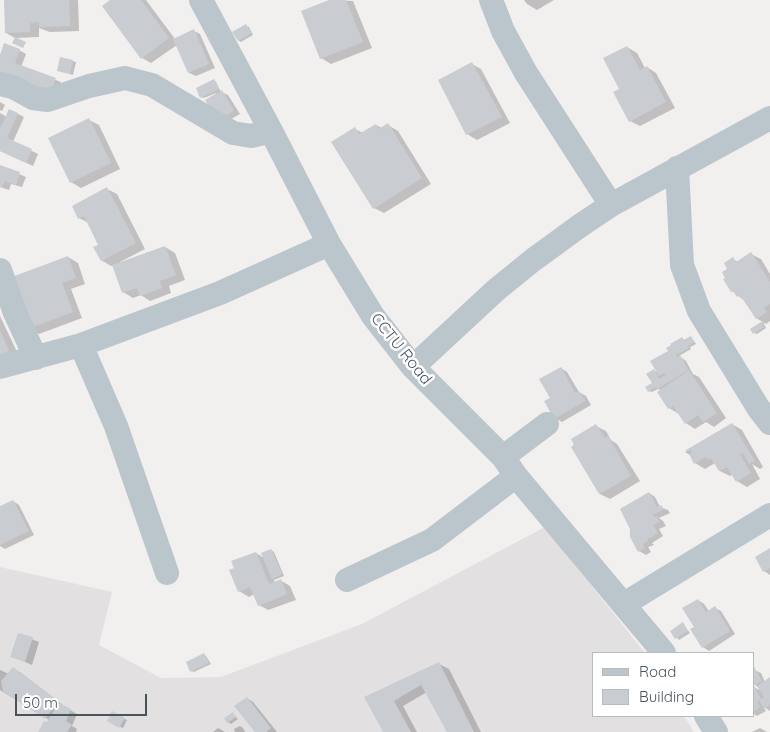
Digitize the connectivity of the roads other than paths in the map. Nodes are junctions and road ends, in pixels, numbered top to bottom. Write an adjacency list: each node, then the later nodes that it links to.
1 (201, 0): 5 (street, CCTU Road)
2 (491, 0): 7 (street)
3 (0, 84): 5 (street)
4 (770, 118): 6 (street)
5 (271, 131): 8 (street, CCTU Road)
6 (677, 168): 7 (street); 14 (street)
7 (611, 205): 13 (street)
8 (329, 244): 10 (street); 13 (street, CCTU Road)
9 (0, 270): 11 (street)
10 (81, 345): 11 (street); 18 (street)
11 (36, 358): 12 (street)
12 (0, 367)
13 (413, 367): 16 (street, CCTU Road)
14 (766, 411)
15 (547, 424): 16 (street)
16 (510, 467): 19 (street); 20 (street, CCTU Road)
17 (770, 515): 20 (street)
18 (167, 573)
19 (348, 580)
20 (624, 604): 21 (street, CCTU Road)
21 (663, 652)
22 (707, 717): 23 (street)
23 (716, 732)

